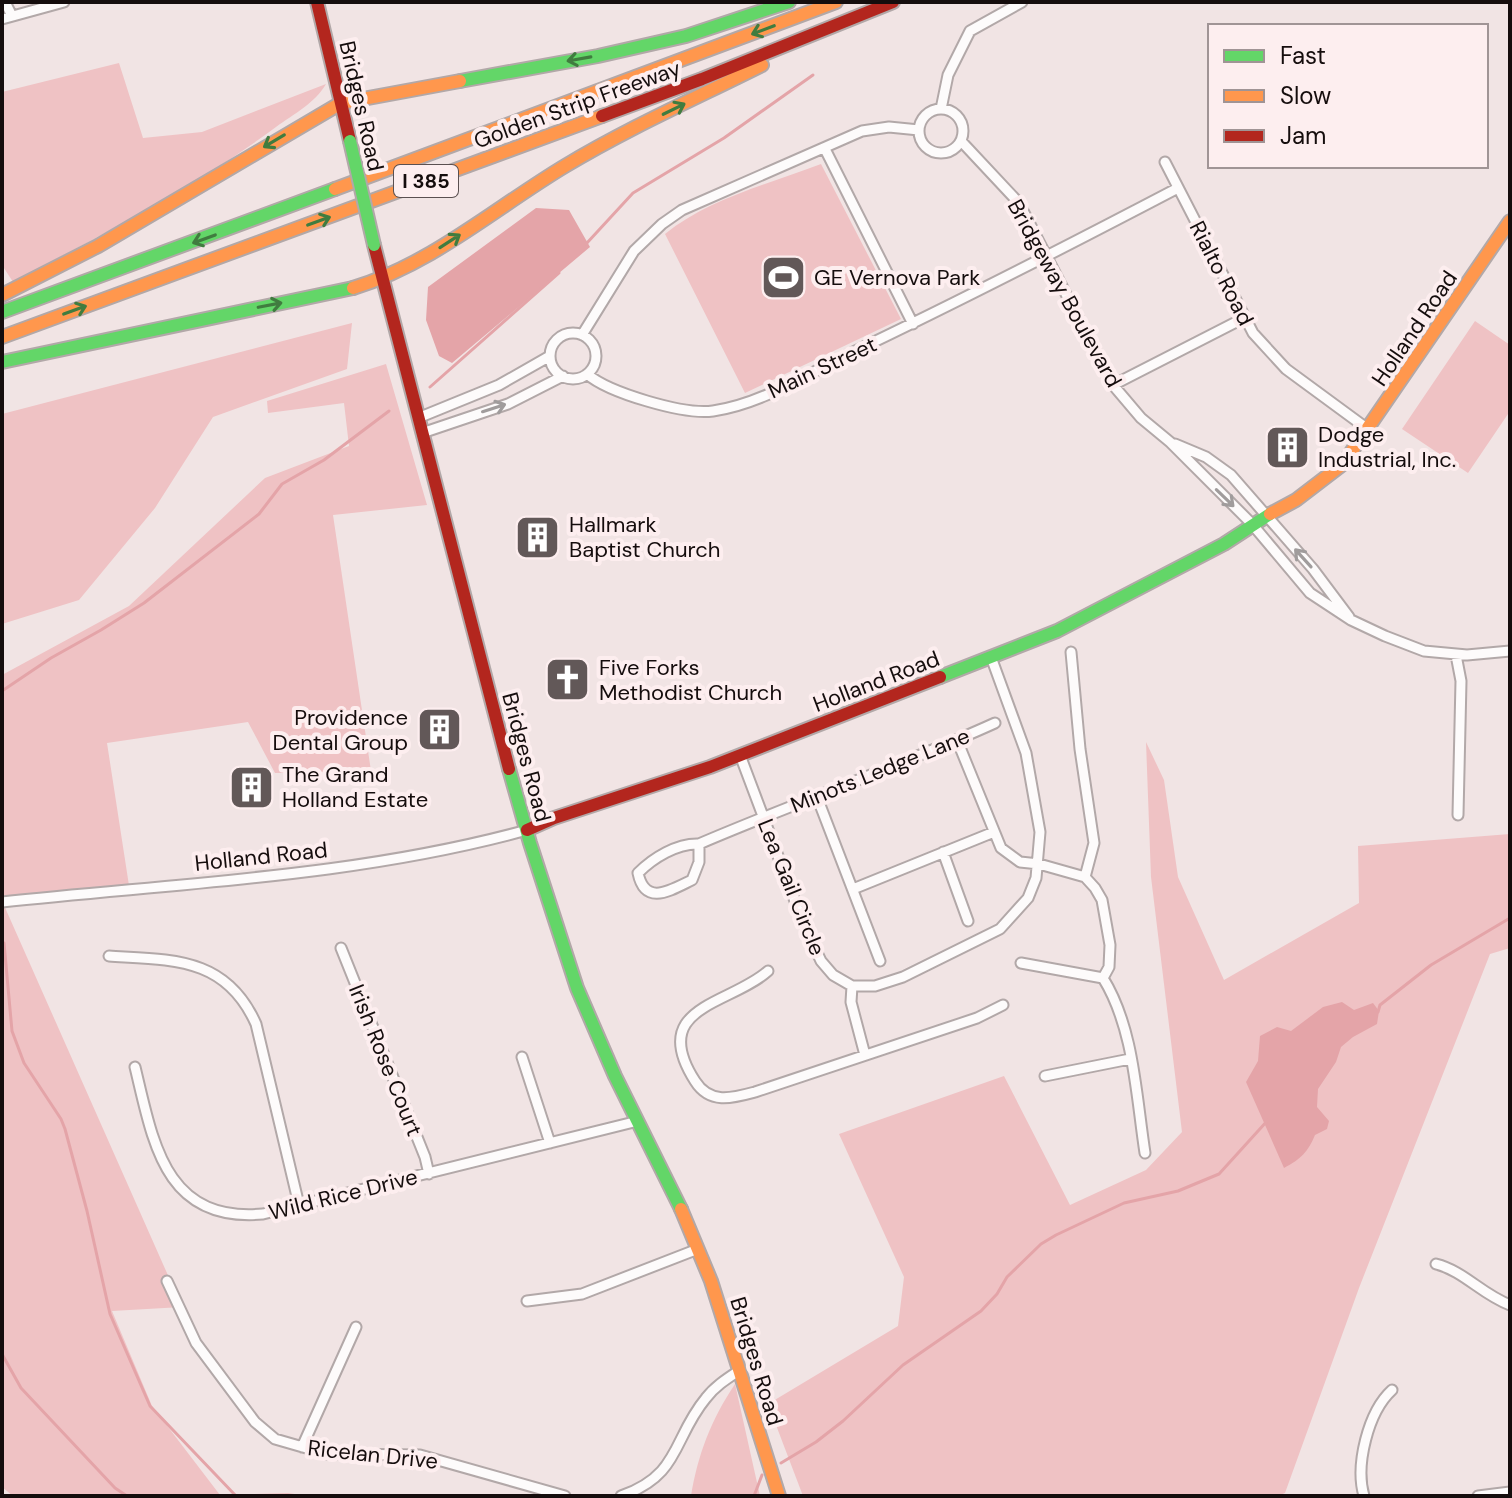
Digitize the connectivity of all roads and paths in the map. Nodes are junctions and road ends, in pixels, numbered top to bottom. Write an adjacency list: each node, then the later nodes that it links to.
1 (5, 2): 8 (street)
2 (64, 2): 8 (street)
3 (317, 2): 10 (main road, Bridges Road)
4 (789, 2): 10 (main road, one-way to 10)
5 (836, 2): 21 (main road, Golden Strip Freeway / I 385, one-way to 21)
6 (893, 2): 9 (main road, Golden Strip Freeway / I 385)
7 (1022, 2): 11 (street)
8 (7, 18)
9 (849, 21): 19 (main road, one-way to 9); 25 (main road, Golden Strip Freeway / I 385, one-way to 9)
10 (341, 103): 19 (main road, Bridges Road, bridge); 20 (main road, one-way to 20)
11 (941, 109): 12 (street); 13 (street)
12 (919, 130): 13 (street); 14 (street)
13 (961, 141): 18 (street, Bridgeway Boulevard)
14 (825, 149): 23 (street); 24 (street)
15 (1165, 162): 16 (street, Rialto Road)
16 (1178, 188): 18 (street, Main Street); 22 (street, Rialto Road)
17 (1510, 221): 32 (main road, Holland Road)
18 (1047, 256): 23 (street, Main Street); 30 (street, Bridgeway Boulevard)
19 (382, 279): 27 (main road, one-way to 19); 31 (main road, Bridges Road)
20 (2, 295)
21 (2, 312)
22 (1244, 318): 30 (street); 32 (street, Rialto Road)
23 (913, 324): 28 (street, Main Street)
24 (582, 335): 26 (street); 28 (street)
25 (2, 337)
26 (550, 356): 29 (street); 31 (street)
27 (2, 362)
28 (587, 374): 29 (street)
29 (563, 376): 33 (street, one-way to 29)
30 (1113, 385): 34 (street, Bridgeway Boulevard)
31 (418, 418): 33 (main road, Bridges Road)
32 (1369, 430): 35 (main road, Holland Road)
33 (422, 433): 48 (main road, Bridges Road)
34 (1170, 442): 35 (street, Bridgeway Boulevard); 36 (street, Bridgeway Boulevard, one-way to 36)
35 (1266, 516): 36 (main road, Holland Road); 37 (street, Bridgeway Boulevard, one-way to 35)
36 (1252, 524): 37 (street, Bridgeway Boulevard); 41 (main road, Holland Road)
37 (1351, 620): 40 (street, Bridgeway Boulevard)
38 (1510, 651): 40 (street, Bridgeway Boulevard)
39 (1071, 652): 53 (street)
40 (1456, 655): 46 (street)
41 (991, 657): 44 (main road, Holland Road); 52 (street)
42 (995, 723): 43 (street, Minots Ledge Lane)
43 (957, 740): 45 (street, Minots Ledge Lane); 49 (street)
44 (740, 755): 47 (street, Lea Gail Circle); 48 (main road, Holland Road)
45 (817, 797): 47 (street, Minots Ledge Lane); 54 (street)
46 (1458, 815)
47 (765, 816): 50 (street, Minots Ledge Lane); 63 (street, Lea Gail Circle)
48 (527, 830): 55 (street, Holland Road); 70 (main road, Bridges Road)
49 (994, 832): 51 (street); 52 (street)
50 (699, 844): 50 (street, Minots Ledge Lane)
51 (943, 852): 54 (street); 56 (street)
52 (1039, 864): 53 (street); 63 (street)
53 (1085, 877): 62 (street)
54 (853, 889): 59 (street)
55 (2, 902)
56 (968, 921)
57 (341, 948): 73 (street, Irish Rose Court)
58 (109, 956): 74 (street)
59 (880, 961)
60 (1021, 963): 62 (street)
61 (768, 971): 65 (street)
62 (1103, 978): 67 (street)
63 (852, 986): 65 (street)
64 (1003, 1005): 65 (street)
65 (865, 1055)
66 (522, 1057): 71 (street)
67 (1130, 1059): 69 (street); 72 (street)
68 (135, 1067): 74 (street, Wild Rice Drive)
69 (1045, 1076)
70 (638, 1121): 71 (street, Wild Rice Drive); 75 (main road, Bridges Road)
71 (550, 1143): 73 (street, Wild Rice Drive)
72 (1145, 1153)
73 (429, 1174): 74 (street, Wild Rice Drive)
74 (299, 1205)
75 (698, 1249): 78 (street); 81 (main road, Bridges Road)
76 (1436, 1264): 79 (street)
77 (167, 1281): 83 (street, Ricelan Drive)
78 (527, 1301)
79 (1510, 1305)
80 (356, 1327): 83 (street)
81 (740, 1370): 86 (street); 87 (main road, Bridges Road)
82 (1392, 1390): 88 (street)
83 (302, 1447): 85 (street, Ricelan Drive)
84 (1510, 1492): 89 (street)
85 (565, 1496)
86 (621, 1496)
87 (779, 1496)
88 (1364, 1496)
89 (1478, 1496)

